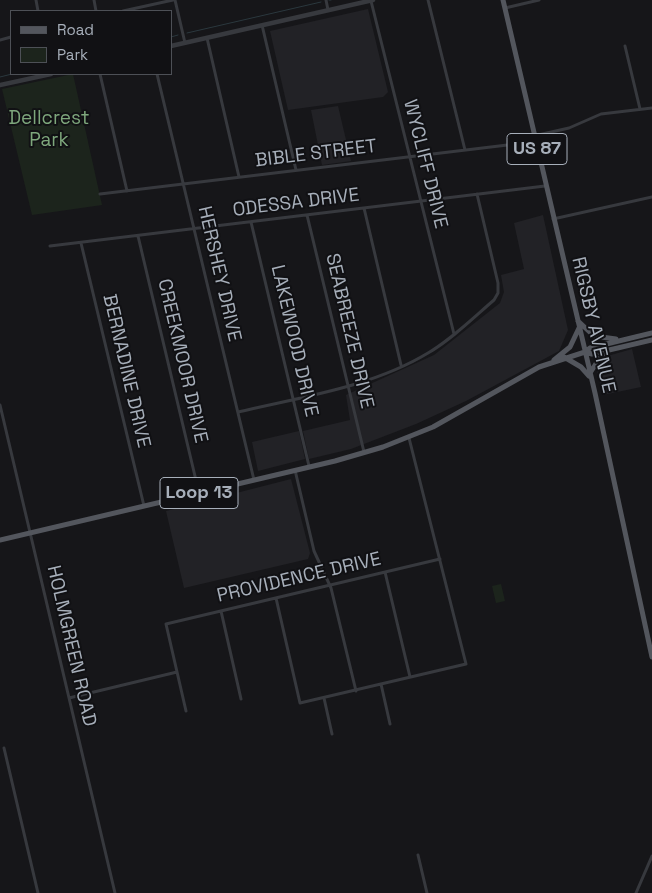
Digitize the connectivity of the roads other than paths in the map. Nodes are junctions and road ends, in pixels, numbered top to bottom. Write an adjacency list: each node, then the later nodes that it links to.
1 (152, 0): 8 (street)
2 (174, 0): 8 (street); 14 (street)
3 (326, 0): 11 (street)
4 (372, 0): 11 (street); 25 (street, WYCLIFF DRIVE)
5 (428, 0): 24 (street)
6 (503, 0): 9 (main road, RIGSBY AVENUE / US 87)
7 (539, 0): 9 (street)
8 (153, 5): 10 (street)
9 (505, 8): 23 (main road, RIGSBY AVENUE / US 87)
10 (128, 10)
11 (328, 11): 12 (street)
12 (262, 25): 13 (street); 26 (street)
13 (206, 38): 14 (street); 27 (street)
14 (185, 43): 15 (street)
15 (172, 46)
16 (625, 46): 22 (street)
17 (46, 75): 20 (street)
18 (100, 75): 30 (street)
19 (157, 75): 28 (street, HERSHEY DRIVE)
20 (0, 85)
21 (652, 108): 22 (street, BIBLE STREET)
22 (640, 109): 23 (street, BIBLE STREET)
23 (534, 137): 24 (street, BIBLE STREET); 29 (main road, RIGSBY AVENUE / US 87)
24 (465, 150): 25 (street, BIBLE STREET)
25 (410, 156): 26 (street, BIBLE STREET); 34 (street, WYCLIFF DRIVE)
26 (296, 170): 27 (street, BIBLE STREET)
27 (239, 177): 28 (street, BIBLE STREET)
28 (184, 184): 30 (street, BIBLE STREET); 39 (street, HERSHEY DRIVE)
29 (545, 186): 32 (street, ODESSA DRIVE); 37 (main road, RIGSBY AVENUE / US 87)
30 (127, 190): 31 (street, BIBLE STREET)
31 (100, 194)
32 (477, 194): 34 (street, ODESSA DRIVE); 46 (street)
33 (652, 197): 37 (street)
34 (421, 201): 35 (street, ODESSA DRIVE); 46 (street, WYCLIFF DRIVE)
35 (364, 208): 36 (street, ODESSA DRIVE); 55 (street)
36 (307, 215): 38 (street, ODESSA DRIVE); 57 (street, SEABREEZE DRIVE)
37 (553, 219): 43 (main road, RIGSBY AVENUE / US 87)
38 (251, 222): 39 (street, ODESSA DRIVE); 58 (street, LAKEWOOD DRIVE)
39 (194, 229): 40 (street, ODESSA DRIVE); 60 (street, HERSHEY DRIVE)
40 (138, 236): 41 (street, ODESSA DRIVE); 66 (street, CREEKMOOR DRIVE)
41 (81, 243): 42 (street, ODESSA DRIVE); 67 (street, BERNADINE DRIVE)
42 (50, 246)
43 (577, 320): 44 (main road, RIGSBY AVENUE / US 87); 47 (main road)
44 (579, 327): 52 (main road, RIGSBY AVENUE / US 87); 54 (main road)
45 (652, 333): 47 (main road, Loop 13)
46 (454, 334): 55 (street)
47 (622, 339): 49 (main road, Loop 13)
48 (652, 340): 50 (main road, Loop 13)
49 (615, 342): 50 (main road); 52 (main road, Loop 13)
50 (616, 349): 51 (main road, Loop 13)
51 (607, 351): 52 (main road, Loop 13); 56 (main road)
52 (585, 352): 53 (main road, Loop 13); 56 (main road, RIGSBY AVENUE / US 87)
53 (564, 358): 54 (main road, Loop 13); 56 (main road)
54 (552, 362): 61 (main road, Loop 13)
55 (401, 366): 57 (street)
56 (591, 377): 75 (main road, RIGSBY AVENUE / US 87)
57 (348, 385): 58 (street); 62 (street, SEABREEZE DRIVE)
58 (293, 399): 60 (street); 63 (street, LAKEWOOD DRIVE)
59 (0, 405): 68 (street, HOLMGREEN ROAD)
60 (238, 412): 65 (street, HERSHEY DRIVE)
61 (409, 438): 62 (main road, Loop 13); 70 (street)
62 (364, 453): 63 (main road, Loop 13)
63 (309, 467): 64 (main road, Loop 13)
64 (295, 470): 65 (main road, Loop 13); 72 (street)
65 (254, 480): 66 (main road, Loop 13)
66 (199, 493): 67 (main road, Loop 13)
67 (144, 506): 68 (main road, Loop 13)
68 (30, 533): 69 (main road, Loop 13); 80 (street, HOLMGREEN ROAD)
69 (0, 540)
70 (440, 559): 71 (street, PROVIDENCE DRIVE); 77 (street)
71 (385, 572): 72 (street, PROVIDENCE DRIVE); 77 (street)
72 (329, 585): 73 (street, PROVIDENCE DRIVE); 79 (street)
73 (276, 598): 74 (street, PROVIDENCE DRIVE); 81 (street)
74 (221, 611): 76 (street, PROVIDENCE DRIVE); 82 (street)
75 (652, 658)
76 (177, 672): 80 (street); 83 (street)
77 (410, 677): 78 (street)
78 (381, 684): 79 (street); 84 (street)
79 (356, 691): 81 (street)
80 (69, 698): 92 (street, HOLMGREEN ROAD)
81 (324, 698): 85 (street)
82 (242, 699)
83 (186, 711)
84 (390, 724)
85 (332, 734)
86 (4, 748): 87 (street)
87 (7, 764): 88 (street); 91 (street)
88 (0, 765)
89 (418, 855): 93 (street)
90 (652, 856): 94 (street)
91 (38, 893)
92 (115, 893)
93 (427, 893)
94 (636, 893)

